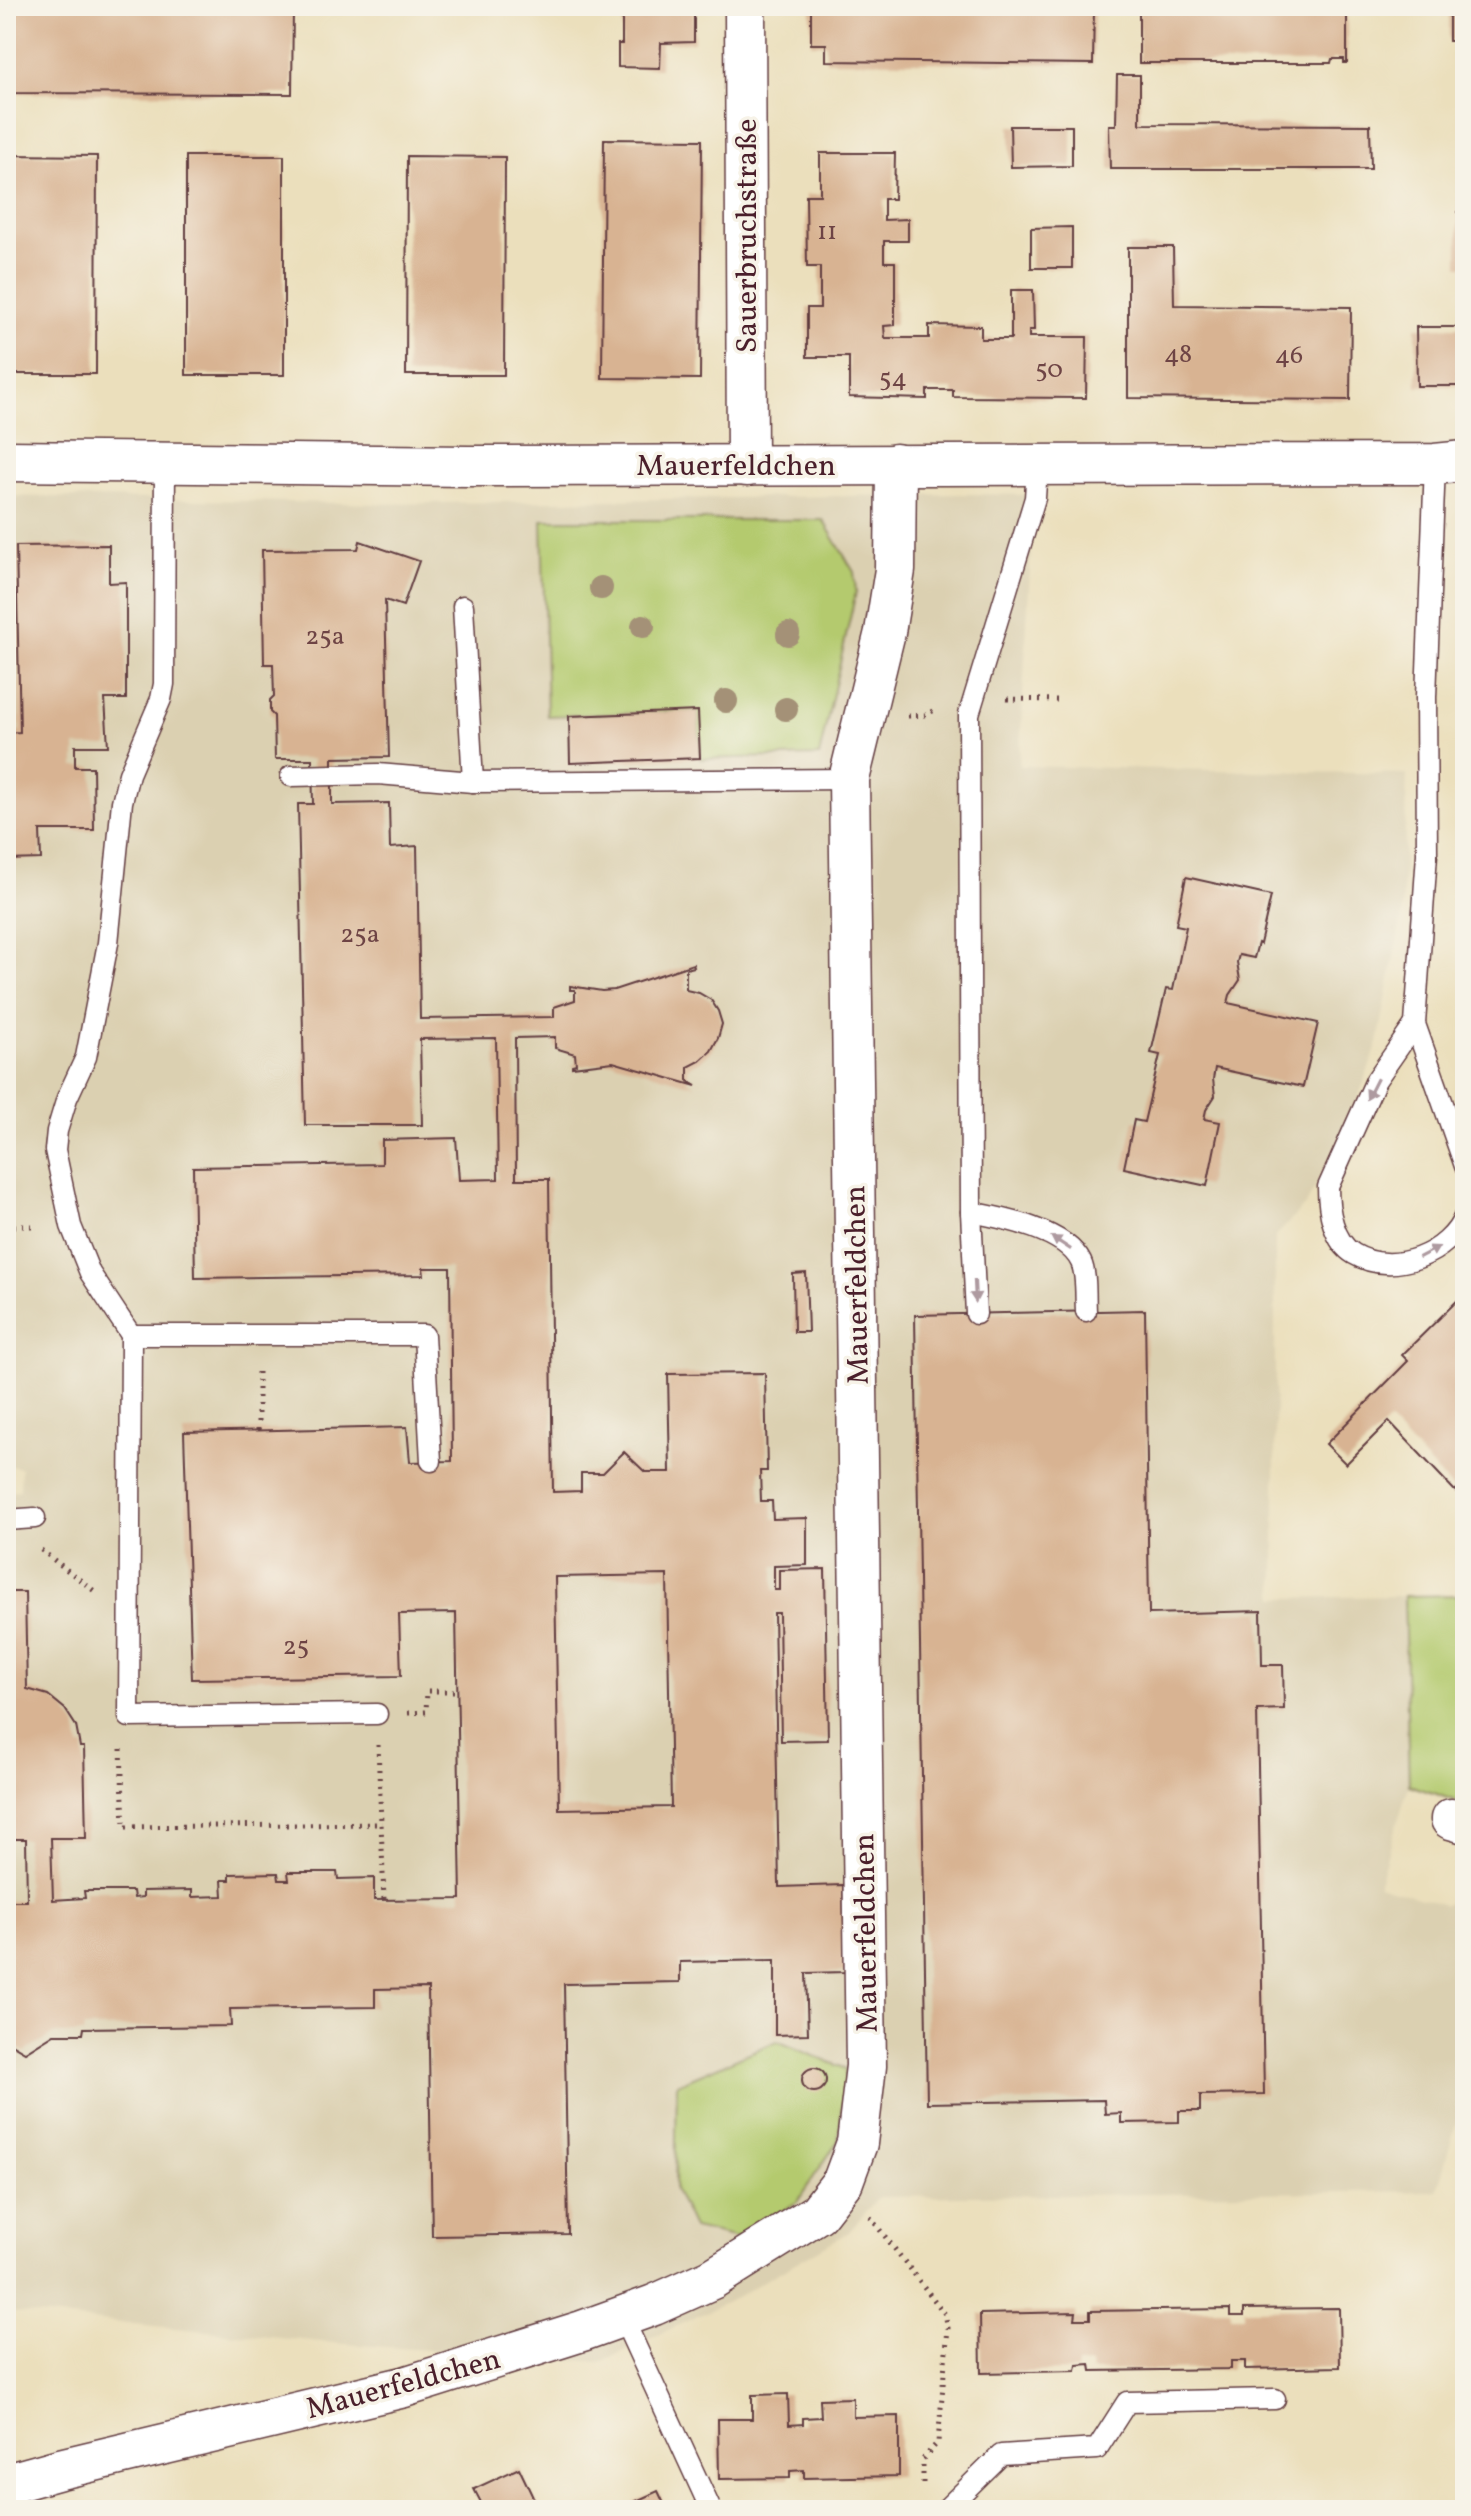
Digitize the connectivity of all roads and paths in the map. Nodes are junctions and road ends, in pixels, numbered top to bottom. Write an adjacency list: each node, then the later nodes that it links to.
1 (745, 6): 6 (street, Sauerbruchstraße)
2 (6, 461): 3 (street, Mauerfeldchen)
3 (165, 462): 6 (street, Mauerfeldchen); 18 (lane)
4 (1450, 463): 7 (street, Mauerfeldchen); 12 (lane)
5 (896, 464): 6 (street, Mauerfeldchen); 7 (street, Mauerfeldchen); 10 (street, Mauerfeldchen)
6 (747, 466)
7 (1037, 467): 14 (lane)
8 (463, 606): 11 (lane)
9 (291, 776): 11 (lane)
10 (849, 779): 11 (lane); 32 (street, Mauerfeldchen)
11 (473, 782)
12 (1415, 1024): 13 (lane); 15 (lane, one-way to 15)
13 (1465, 1166)
14 (971, 1212): 16 (lane, one-way to 14); 17 (lane, one-way to 17)
15 (1465, 1215)
16 (1086, 1311)
17 (976, 1314)
18 (131, 1335): 19 (lane); 25 (lane)
19 (259, 1336): 20 (path); 21 (lane)
20 (258, 1430)
21 (431, 1461)
22 (35, 1518): 23 (lane)
23 (6, 1520)
24 (31, 1542): 25 (path)
25 (129, 1618): 29 (lane)
26 (458, 1691): 27 (path)
27 (411, 1713)
28 (377, 1714): 29 (lane); 30 (path)
29 (129, 1717): 30 (path)
30 (382, 1824): 31 (path)
31 (384, 1900)
32 (843, 2181): 33 (street, Mauerfeldchen); 36 (path)
33 (622, 2316): 35 (street, Mauerfeldchen); 37 (lane)
34 (1275, 2399): 38 (lane)
35 (6, 2484)
36 (923, 2497)
37 (711, 2510)
38 (945, 2510)

